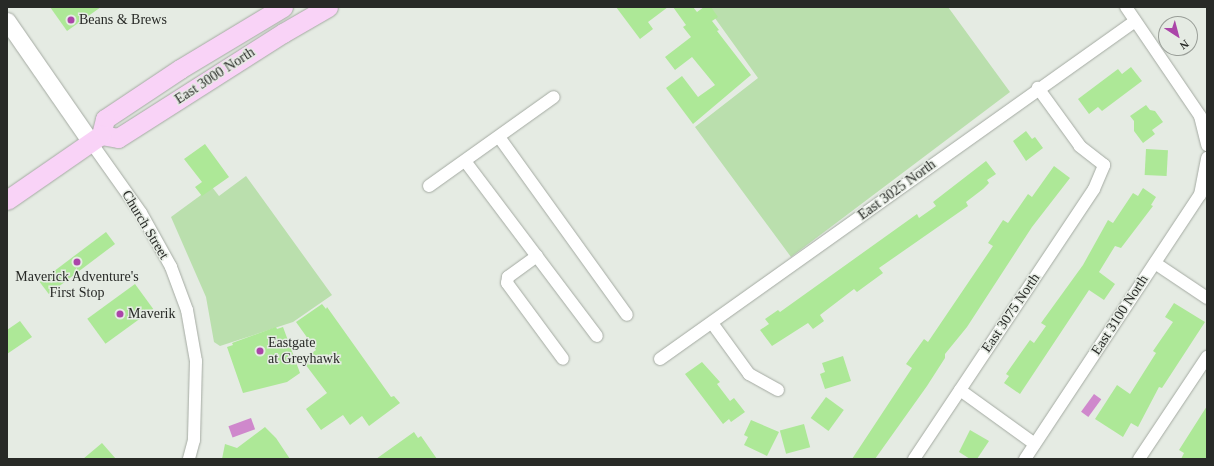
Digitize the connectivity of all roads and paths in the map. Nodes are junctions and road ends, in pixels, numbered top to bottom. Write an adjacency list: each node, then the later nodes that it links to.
1 (283, 7): 9 (main road, East 3000 North)
2 (328, 7): 9 (main road, East 3000 North)
3 (1126, 7): 5 (street)
4 (7, 21): 9 (street, Church Street)
5 (1135, 21): 6 (street, East 3025 North); 10 (street)
6 (1038, 88): 19 (street, East 3025 North); 25 (street, East 3075 North)
7 (554, 97): 8 (street)
8 (499, 137): 11 (street); 18 (street)
9 (96, 138): 14 (main road); 27 (street, Church Street)
10 (1207, 145)
11 (465, 161): 13 (street); 15 (street)
12 (1207, 162): 16 (street, East 3100 North)
13 (429, 186)
14 (7, 200)
15 (537, 256): 20 (street); 22 (street)
16 (1154, 263): 17 (street); 26 (street, East 3100 North)
17 (1207, 298)
18 (627, 315)
19 (712, 323): 23 (street, East 3025 North); 24 (street)
20 (597, 336)
21 (1207, 357): 30 (street)
22 (564, 359)
23 (660, 359)
24 (778, 390)
25 (960, 390): 26 (street); 28 (street, East 3075 North)
26 (1035, 444): 29 (street, East 3100 North)
27 (189, 459)
28 (914, 459)
29 (1025, 459)
30 (1139, 459)

